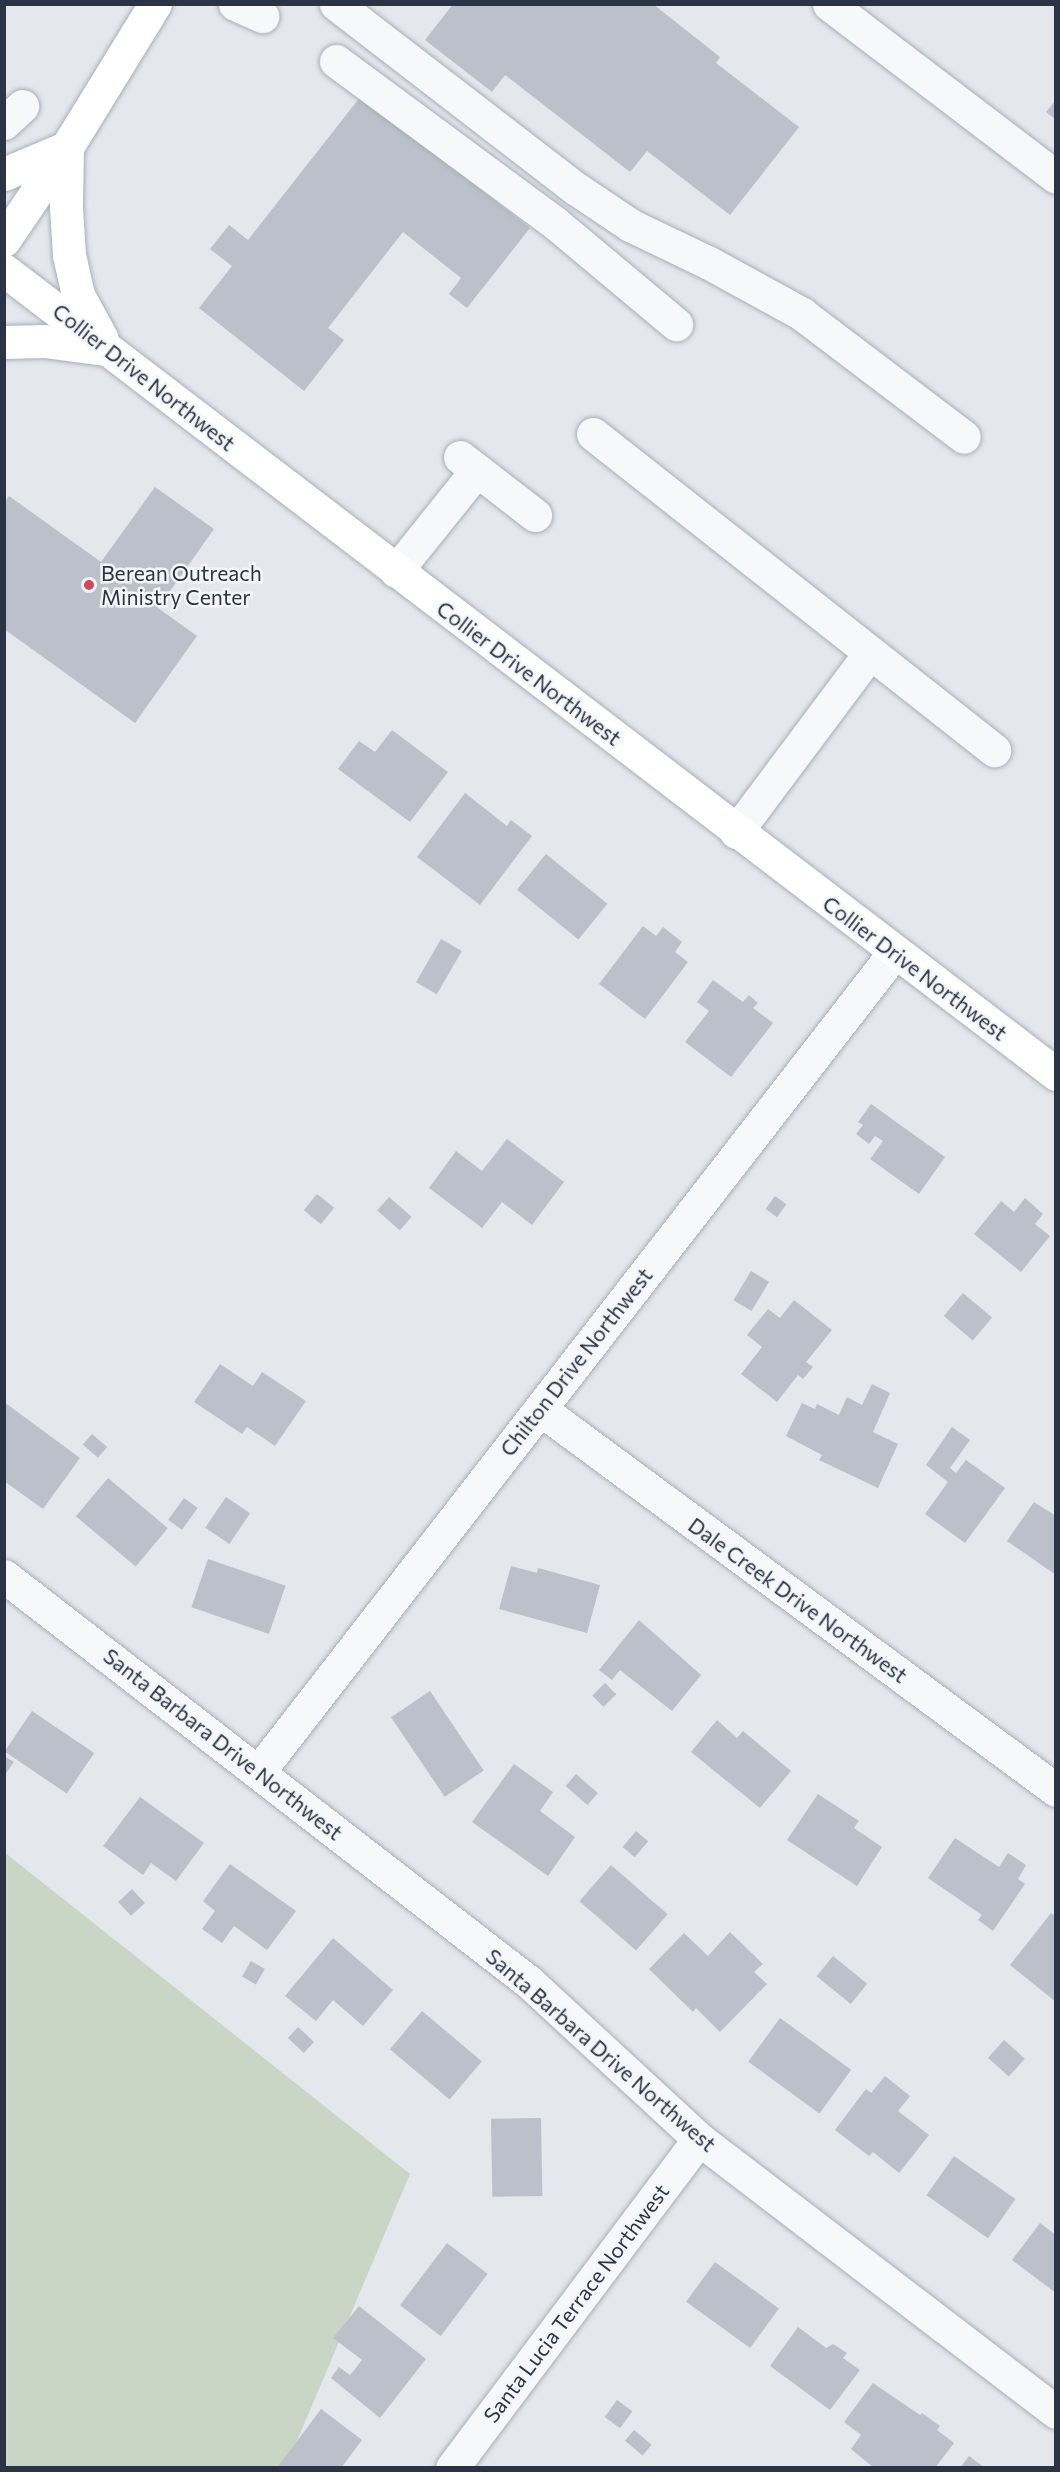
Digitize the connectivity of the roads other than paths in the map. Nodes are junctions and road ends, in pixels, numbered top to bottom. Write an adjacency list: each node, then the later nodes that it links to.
1 (154, 4): 5 (main road)
2 (336, 4): 14 (street)
3 (829, 4): 7 (street)
4 (336, 61): 10 (street)
5 (67, 147): 6 (main road); 8 (main road); 12 (main road)
6 (4, 174)
7 (1056, 177)
8 (4, 240)
9 (4, 270): 12 (main road, Collier Drive Northwest)
10 (676, 324)
11 (4, 342): 12 (main road)
12 (108, 349): 16 (main road, Collier Drive Northwest)
13 (592, 434): 17 (street)
14 (964, 437)
15 (535, 514): 16 (street)
16 (396, 571): 19 (main road, Collier Drive Northwest)
17 (870, 653): 18 (street); 19 (street)
18 (994, 750)
19 (736, 832): 20 (main road, Collier Drive Northwest)
20 (894, 953): 21 (main road, Collier Drive Northwest); 22 (street, Chilton Drive Northwest)
21 (1056, 1074)
22 (540, 1409): 24 (street, Chilton Drive Northwest); 25 (street, Dale Creek Drive Northwest)
23 (4, 1576): 24 (street, Santa Barbara Drive Northwest)
24 (259, 1771): 26 (street, Santa Barbara Drive Northwest)
25 (1056, 1790)
26 (699, 2139): 27 (street, Santa Barbara Drive Northwest); 28 (street, Santa Lucia Terrace Northwest)
27 (1056, 2412)
28 (452, 2468)

